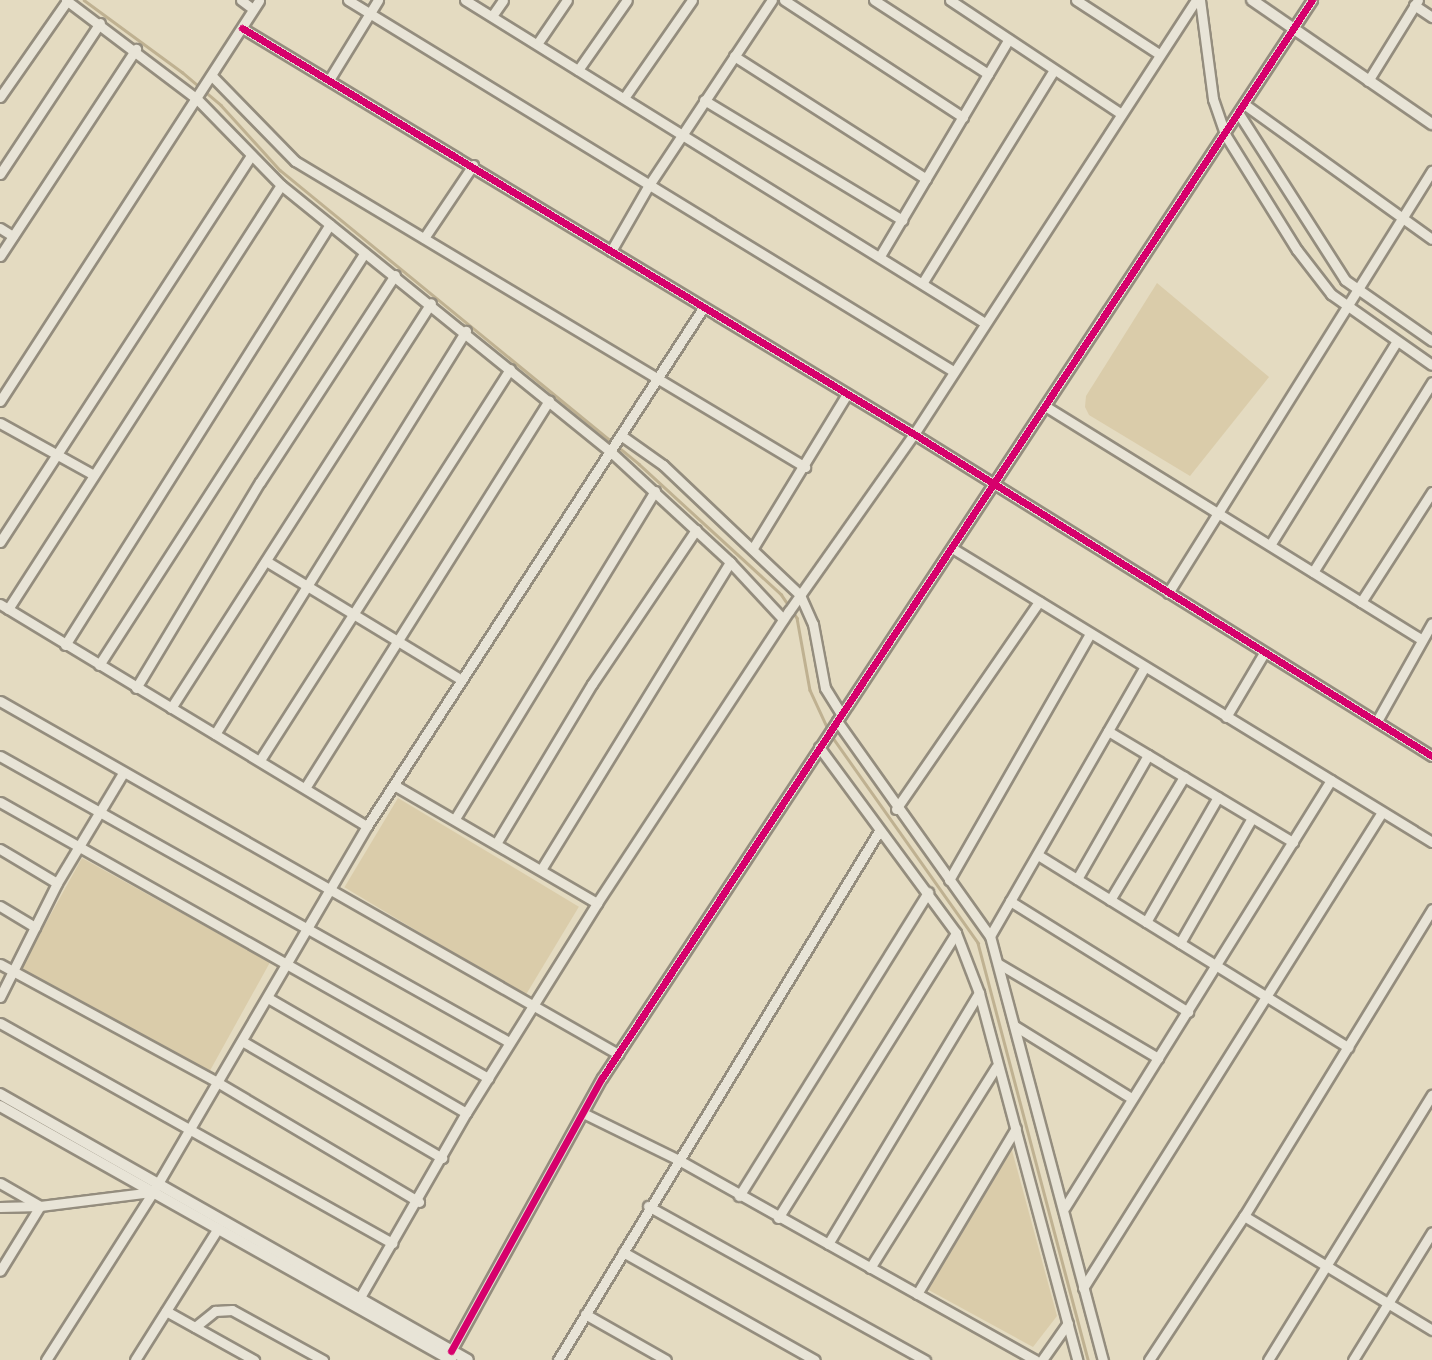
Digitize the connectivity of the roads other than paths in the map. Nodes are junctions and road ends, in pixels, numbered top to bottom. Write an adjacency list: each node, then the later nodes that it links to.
1 (67, 0): 23 (street); 37 (street)
2 (241, 0): 19 (street)
3 (348, 0): 20 (street)
4 (378, 0): 20 (street)
5 (465, 0): 21 (street)
6 (503, 0): 21 (street)
7 (567, 0): 27 (street)
8 (626, 0): 31 (street)
9 (692, 0): 38 (street)
10 (772, 0): 30 (street)
11 (784, 0): 44 (street)
12 (874, 0): 33 (street)
13 (950, 0): 26 (street)
14 (1076, 0): 29 (street)
15 (1198, 0): 29 (street); 47 (street)
16 (1252, 0): 25 (street)
17 (1312, 0): 25 (street)
18 (1416, 3): 22 (street); 36 (street)
19 (256, 4): 24 (street)
20 (370, 13): 35 (street); 54 (street)
21 (492, 16): 27 (street)
22 (1432, 17)
23 (100, 23): 28 (street); 51 (street)
24 (242, 28): 34 (street); 35 (street)
25 (1293, 28): 36 (street); 41 (street)
26 (1009, 39): 32 (street); 33 (street)
27 (537, 44): 31 (street)
28 (136, 48): 39 (street); 59 (street)
29 (1159, 54): 42 (street)
30 (734, 56): 40 (street); 52 (street)
31 (578, 70): 38 (street)
32 (1054, 70): 42 (street); 67 (street)
33 (988, 74): 44 (street)
34 (212, 76): 39 (street); 60 (street)
35 (329, 80): 49 (street)
36 (1368, 80): 45 (street)
37 (0, 97)
38 (624, 98): 46 (street)
39 (197, 99): 48 (street); 83 (street)
40 (704, 100): 46 (street); 56 (street)
41 (1244, 104): 43 (street); 55 (street)
42 (1120, 113): 72 (street)
43 (1239, 114): 47 (street); 68 (street)
44 (963, 117): 52 (street)
45 (1432, 124)
46 (682, 134): 54 (street); 65 (street)
47 (1226, 136): 70 (street); 84 (street)
48 (251, 156): 53 (street); 89 (street)
49 (473, 165): 60 (street); 62 (street)
50 (1432, 171): 55 (street)
51 (0, 174)
52 (926, 179): 56 (street)
53 (281, 185): 57 (street); 91 (street)
54 (649, 185): 62 (street); 78 (street)
55 (1402, 218): 61 (street); 68 (street)
56 (902, 220): 65 (street)
57 (330, 225): 63 (street); 116 (street)
58 (0, 228): 59 (street)
59 (13, 236): 64 (street)
60 (424, 238): 79 (street)
61 (1432, 239)
62 (611, 251): 71 (street)
63 (365, 253): 66 (street); 118 (street)
64 (0, 256)
65 (880, 256): 67 (street)
66 (395, 275): 69 (street); 121 (street)
67 (923, 282): 72 (street)
68 (1358, 290): 70 (street); 75 (street)
69 (430, 303): 73 (street); 101 (street)
70 (1347, 307): 74 (street); 95 (street)
71 (703, 308): 79 (street); 81 (street)
72 (985, 323): 78 (street)
73 (466, 331): 77 (street); 104 (street)
74 (1397, 341): 76 (street); 98 (street)
75 (1432, 341)
76 (1432, 365)
77 (510, 369): 82 (street); 110 (street)
78 (953, 371): 86 (street)
79 (657, 379): 87 (street); 90 (street)
80 (1432, 382): 103 (street)
81 (847, 394): 86 (street); 90 (street)
82 (549, 400): 88 (street); 114 (street)
83 (0, 401)
84 (1045, 406): 92 (street); 95 (street)
85 (0, 422): 89 (street)
86 (914, 434): 92 (street); 106 (street)
87 (622, 436): 88 (street); 99 (street)
88 (612, 453): 93 (street); 120 (street)
89 (57, 454): 91 (street); 97 (street)
90 (805, 467): 99 (street)
91 (94, 475): 109 (street)
92 (992, 483): 100 (street); 105 (street)
93 (655, 491): 96 (street); 144 (street)
94 (1432, 492): 108 (street)
95 (1219, 513): 98 (street); 105 (street)
96 (696, 530): 102 (street); 148 (street)
97 (0, 542)
98 (1270, 545): 103 (street)
99 (753, 548): 106 (street)
100 (952, 548): 107 (street); 124 (street)
101 (266, 561): 104 (street); 123 (street)
102 (730, 562): 111 (street); 154 (street)
103 (1313, 572): 108 (street)
104 (306, 585): 110 (street); 128 (street)
105 (1168, 593): 117 (street)
106 (798, 597): 111 (street); 124 (street)
107 (1039, 602): 113 (street); 141 (street)
108 (1361, 602): 115 (street)
109 (4, 607): 116 (street)
110 (352, 612): 114 (street); 133 (street)
111 (786, 615): 162 (street)
112 (1432, 622): 115 (street)
113 (1090, 634): 119 (street); 156 (street)
114 (394, 639): 120 (street); 138 (street)
115 (1421, 639): 126 (street)
116 (65, 645): 118 (street)
117 (1264, 653): 125 (street); 126 (street)
118 (99, 665): 121 (street)
119 (1144, 668): 125 (street); 127 (street)
120 (460, 679): 137 (street)
121 (136, 688): 123 (street)
122 (0, 701): 134 (street)
123 (171, 708): 128 (street)
124 (839, 718): 129 (street); 141 (street)
125 (1226, 718): 136 (street)
126 (1377, 721): 130 (street)
127 (1108, 731): 131 (street); 153 (street)
128 (215, 734): 133 (street)
129 (820, 747): 147 (street); 187 (street)
130 (1430, 751)
131 (1148, 755): 135 (street); 155 (street)
132 (0, 756): 143 (street)
133 (260, 761): 138 (street)
134 (123, 773): 143 (street); 158 (street)
135 (1184, 776): 139 (street); 160 (street)
136 (1331, 780): 142 (street); 149 (street)
137 (394, 785): 144 (street); 146 (street)
138 (305, 788): 146 (street)
139 (1218, 797): 145 (street); 165 (street)
140 (0, 802): 151 (street)
141 (896, 809): 156 (street)
142 (1382, 812): 150 (street); 179 (street)
143 (97, 813): 151 (street); 166 (street)
144 (456, 817): 148 (street)
145 (1252, 818): 149 (street); 170 (street)
146 (368, 826): 158 (street)
147 (879, 831): 159 (street); 201 (street)
148 (497, 842): 154 (street)
149 (1293, 842): 174 (street)
150 (1432, 842)
151 (78, 847): 157 (street); 171 (street)
152 (0, 849): 157 (street)
153 (1038, 855): 155 (street); 161 (street)
154 (541, 868): 162 (street)
155 (1077, 879): 160 (street)
156 (949, 880): 169 (street)
157 (57, 883): 167 (street)
158 (328, 890): 166 (street); 180 (street)
159 (928, 892): 168 (street); 204 (street)
160 (1110, 900): 165 (street)
161 (1010, 901): 169 (street); 181 (street)
162 (597, 903): 180 (street)
163 (0, 906): 167 (street)
164 (1432, 909): 186 (street)
165 (1146, 922): 170 (street)
166 (306, 925): 171 (street); 185 (street)
167 (35, 927): 175 (street)
168 (956, 933): 176 (street); 211 (street)
169 (990, 936): 173 (street)
170 (1180, 943): 174 (street)
171 (285, 962): 178 (street); 190 (street)
172 (0, 964): 175 (street)
173 (999, 964): 183 (street); 188 (street)
174 (1217, 966): 179 (street); 181 (street)
175 (13, 971): 177 (street); 191 (street)
176 (979, 993): 189 (street); 215 (street)
177 (0, 997)
178 (268, 998): 184 (street); 196 (street)
179 (1268, 998): 186 (street); 220 (street)
180 (532, 1005): 185 (street); 187 (street)
181 (1188, 1012): 188 (street)
182 (0, 1023): 198 (street)
183 (1015, 1026): 194 (street); 209 (street)
184 (242, 1041): 191 (street); 200 (street)
185 (509, 1042): 190 (street)
186 (1348, 1047): 210 (street)
187 (618, 1054): 197 (street)
188 (1158, 1058): 194 (street)
189 (996, 1067): 199 (street); 218 (street)
190 (488, 1078): 196 (street)
191 (217, 1083): 198 (street); 205 (street)
192 (0, 1094): 203 (street)
193 (1432, 1094): 217 (street)
194 (1131, 1098): 209 (street)
195 (0, 1106): 203 (street)
196 (466, 1113): 200 (street)
197 (583, 1113): 201 (street); 229 (street)
198 (189, 1126): 203 (street); 214 (street)
199 (1016, 1128): 221 (street); 226 (street)
200 (442, 1158): 205 (street)
201 (677, 1159): 204 (street); 207 (street)
202 (0, 1183): 206 (street)
203 (155, 1188): 206 (street); 212 (street); 222 (street); 231 (street)
204 (739, 1196): 211 (street)
205 (419, 1202): 214 (street)
206 (40, 1206): 208 (street); 219 (street)
207 (648, 1206): 216 (street); 238 (street)
208 (0, 1207)
209 (1065, 1207): 220 (street)
210 (1244, 1216): 217 (street); 243 (street)
211 (778, 1218): 215 (street)
212 (218, 1228): 224 (street); 229 (street)
213 (1432, 1232): 223 (street)
214 (392, 1243): 222 (street)
215 (828, 1244): 218 (street)
216 (623, 1252): 225 (street); 237 (street)
217 (1326, 1267): 223 (street); 244 (street)
218 (870, 1268): 221 (street)
219 (0, 1271)
220 (1083, 1288): 242 (street)
221 (917, 1294): 239 (street)
222 (359, 1299): 229 (street)
223 (1388, 1304): 228 (street); 245 (street)
224 (166, 1311): 227 (street); 230 (street)
225 (585, 1314): 235 (street); 236 (street)
226 (1068, 1323): 240 (street); 241 (street)
227 (195, 1327): 232 (street); 233 (street)
228 (1432, 1330)
229 (451, 1355): 234 (street)
230 (137, 1359)
231 (46, 1360)
232 (254, 1360)
233 (323, 1360)
234 (468, 1360)
235 (558, 1360)
236 (666, 1360)
237 (816, 1360)
238 (925, 1360)
239 (1035, 1360)
240 (1042, 1360)
241 (1077, 1360)
242 (1103, 1360)
243 (1149, 1360)
244 (1268, 1360)
245 (1353, 1360)

